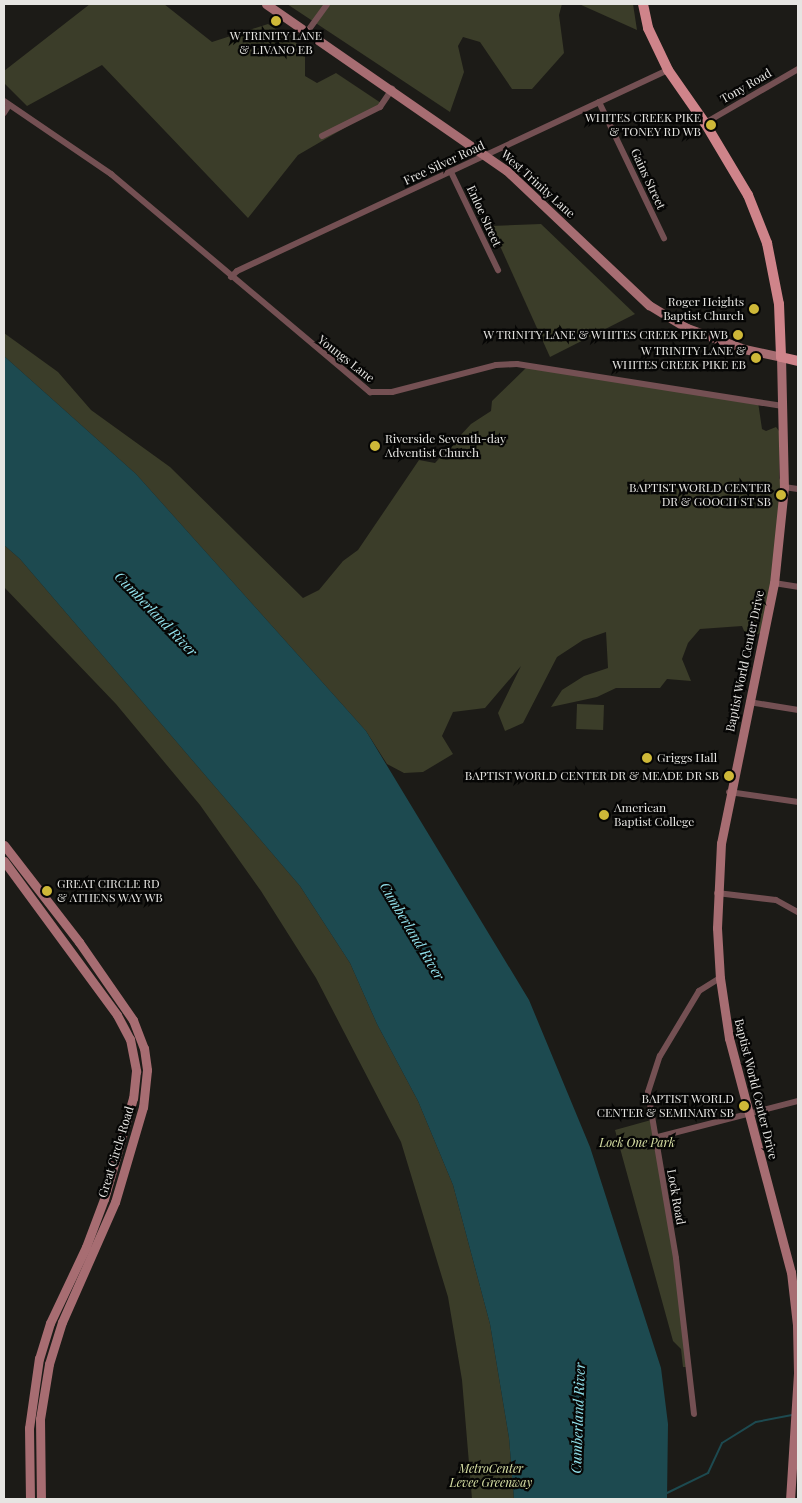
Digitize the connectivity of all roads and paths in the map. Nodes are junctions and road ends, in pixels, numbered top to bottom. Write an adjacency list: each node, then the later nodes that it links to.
1 (267, 4): 4 (street, West Trinity Lane)
2 (327, 4): 4 (street)
3 (643, 4): 6 (main road)
4 (308, 32): 7 (street, West Trinity Lane)
5 (798, 69): 11 (street, Tony Road)
6 (668, 70): 8 (street, Free Silver Road); 11 (main road)
7 (392, 89): 12 (street); 13 (street, West Trinity Lane)
8 (599, 102): 13 (street, Free Silver Road); 15 (street, Gains Street)
9 (6, 103): 10 (street); 17 (street, Youngs Lane)
10 (4, 113)
11 (705, 122): 18 (main road)
12 (322, 136)
13 (487, 156): 14 (street, Free Silver Road); 18 (street, West Trinity Lane)
14 (451, 172): 16 (street, Enloe Street); 17 (street, Free Silver Road)
15 (664, 238)
16 (498, 270)
17 (231, 277): 20 (street, Youngs Lane)
18 (781, 357): 19 (main road, West Trinity Lane); 20 (street, Baptist World Center Drive)
19 (798, 361)
20 (783, 406): 21 (street, Baptist World Center Drive)
21 (784, 487): 22 (street); 23 (street, Baptist World Center Drive)
22 (798, 489)
23 (774, 583): 24 (street); 25 (street, Baptist World Center Drive)
24 (798, 587)
25 (749, 702): 26 (street); 27 (street, Baptist World Center Drive)
26 (798, 710)
27 (729, 792): 28 (street); 31 (street, Baptist World Center Drive)
28 (798, 802)
29 (4, 845): 40 (street, Great Circle Road)
30 (4, 862): 39 (street, Great Circle Road)
31 (718, 893): 32 (street); 33 (street, Baptist World Center Drive)
32 (798, 912)
33 (720, 978): 35 (street, Baptist World Center Drive); 36 (street, Lock Road)
34 (798, 1101): 35 (street)
35 (748, 1114): 36 (street); 37 (street, Baptist World Center Drive)
36 (654, 1138): 38 (street, Lock Road)
37 (798, 1373): 41 (street, Baptist World Center Drive)
38 (694, 1414)
39 (30, 1499)
40 (40, 1499)
41 (790, 1499)

